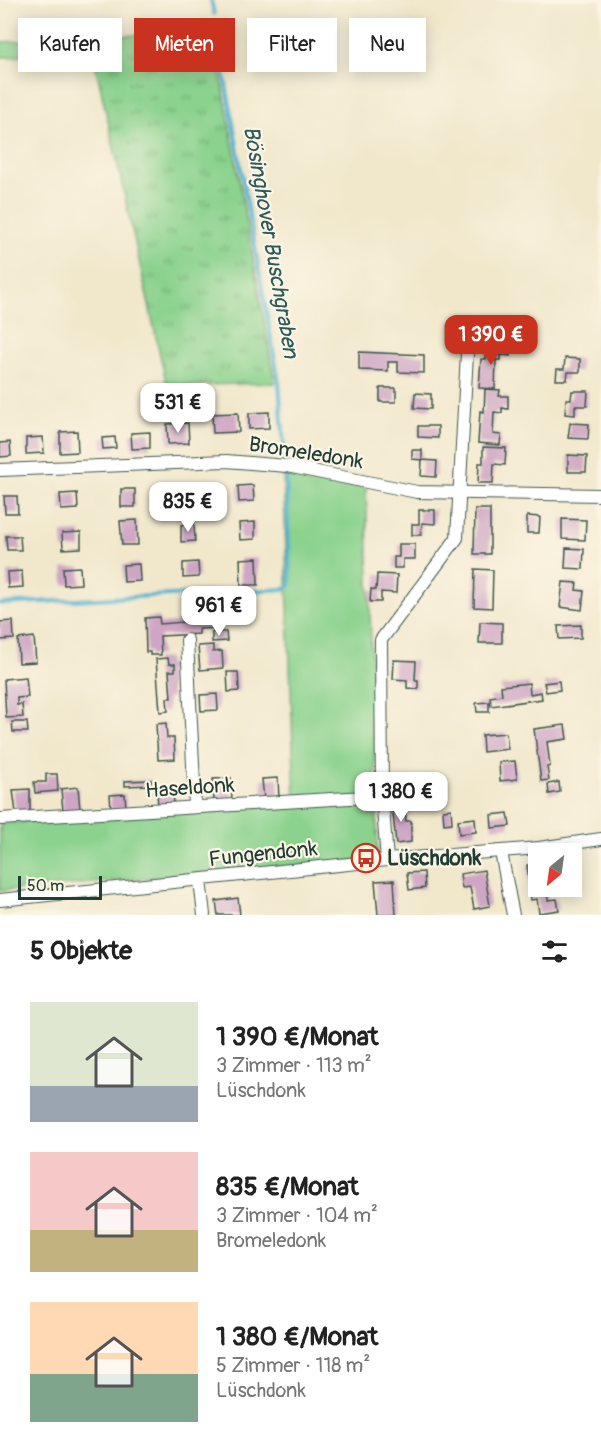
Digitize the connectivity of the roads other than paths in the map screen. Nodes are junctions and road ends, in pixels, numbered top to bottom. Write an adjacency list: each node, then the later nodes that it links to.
1 (467, 353): 3 (street)
2 (0, 470): 3 (street, Bromeledonk)
3 (461, 492): 4 (street, Bromeledonk); 6 (street)
4 (601, 495)
5 (187, 640): 7 (street)
6 (382, 796): 7 (street, Haseldonk); 11 (street)
7 (195, 807): 8 (street, Haseldonk)
8 (0, 819)
9 (601, 839): 10 (street, Fungendonk)
10 (501, 852): 11 (street, Fungendonk); 15 (street)
11 (387, 860): 12 (street, Fungendonk)
12 (200, 880): 13 (street, Fungendonk); 14 (street)
13 (0, 900)
14 (204, 915)
15 (513, 915)

